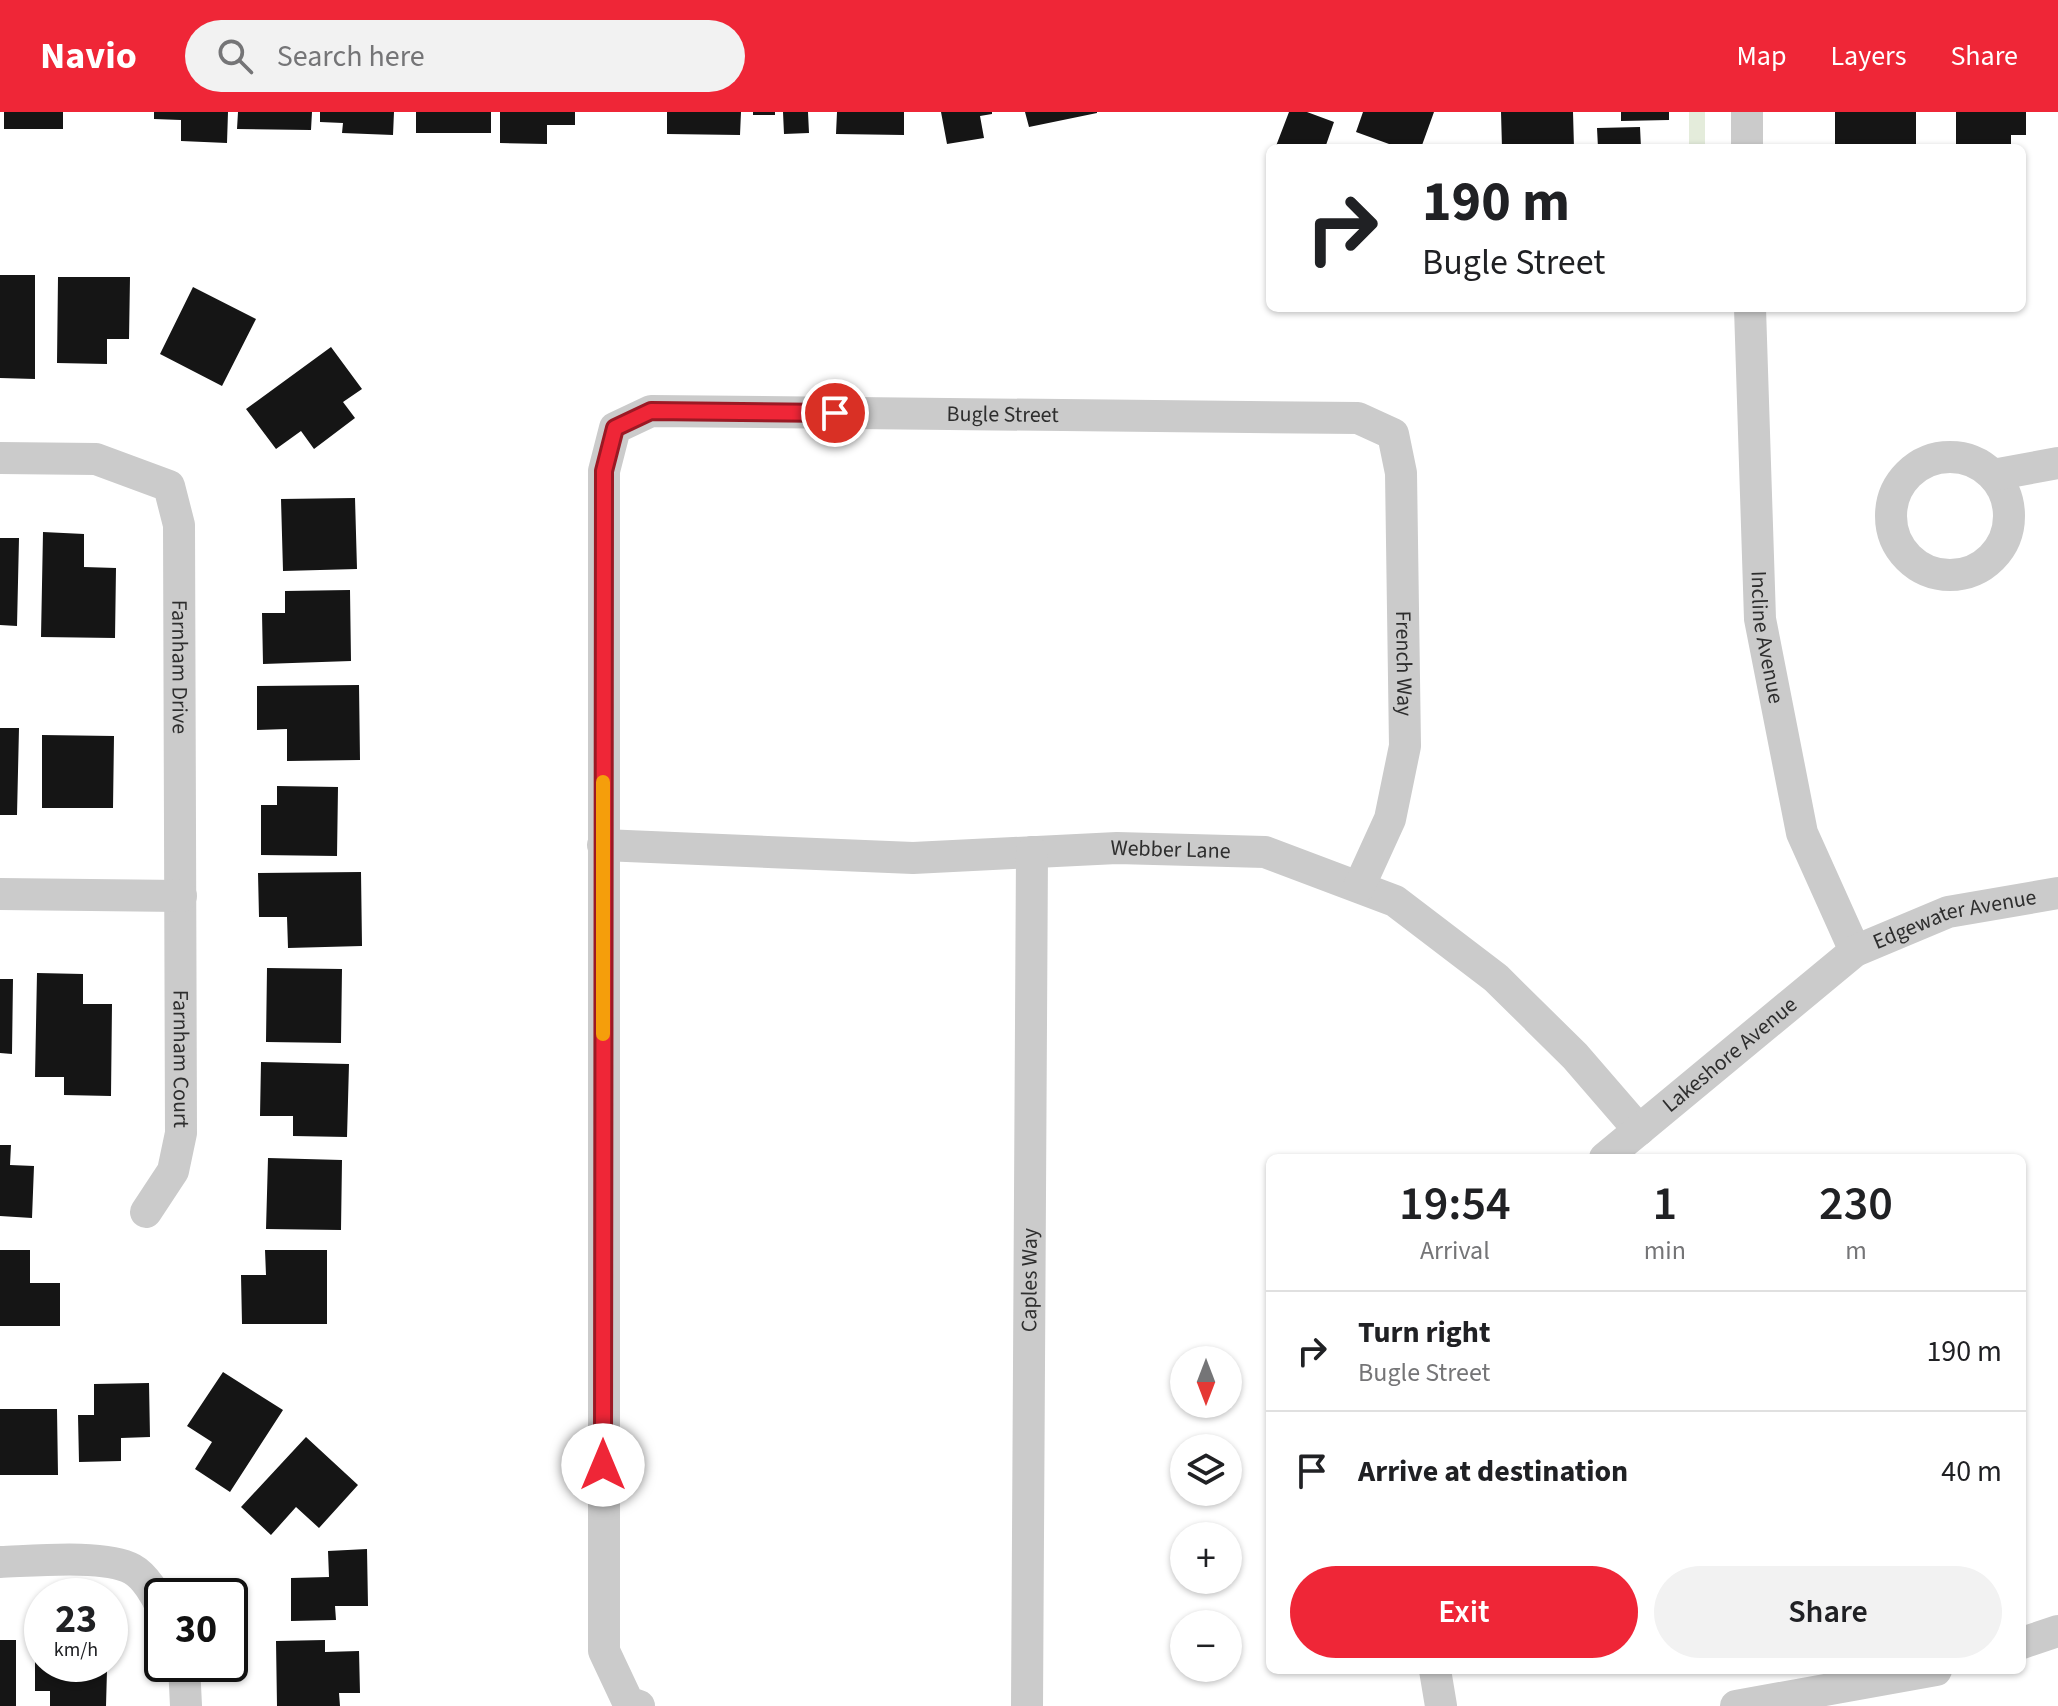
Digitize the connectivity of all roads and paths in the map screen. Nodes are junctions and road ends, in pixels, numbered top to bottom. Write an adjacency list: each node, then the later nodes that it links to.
1 (1747, 112): 2 (street)
2 (1747, 144)
3 (1750, 312): 14 (street, Incline Avenue)
4 (1393, 434): 8 (street, Bugle Street); 10 (street, French Way)
5 (0, 458): 13 (street, Farnham Drive)
6 (2058, 463): 7 (street)
7 (1993, 475)
8 (603, 845): 9 (street, Webber Lane); 25 (street)
9 (1032, 852): 10 (street, Webber Lane); 27 (street, Caples Way)
10 (1359, 887): 15 (street, Webber Lane)
11 (2058, 893): 14 (street, Edgewater Avenue)
12 (0, 894): 13 (street)
13 (181, 896): 17 (street, Farnham Court)
14 (1855, 951): 15 (street, Lakeshore Avenue)
15 (1639, 1130): 16 (street, Lakeshore Avenue)
16 (1610, 1154)
17 (146, 1212)
18 (0, 1562): 19 (street)
19 (144, 1581)
20 (2058, 1631): 21 (street)
21 (2026, 1642)
22 (1436, 1674): 28 (street)
23 (1914, 1674): 29 (street)
24 (185, 1682): 26 (street)
25 (633, 1704)
26 (186, 1706)
27 (1027, 1706)
28 (1441, 1706)
29 (1736, 1706)

